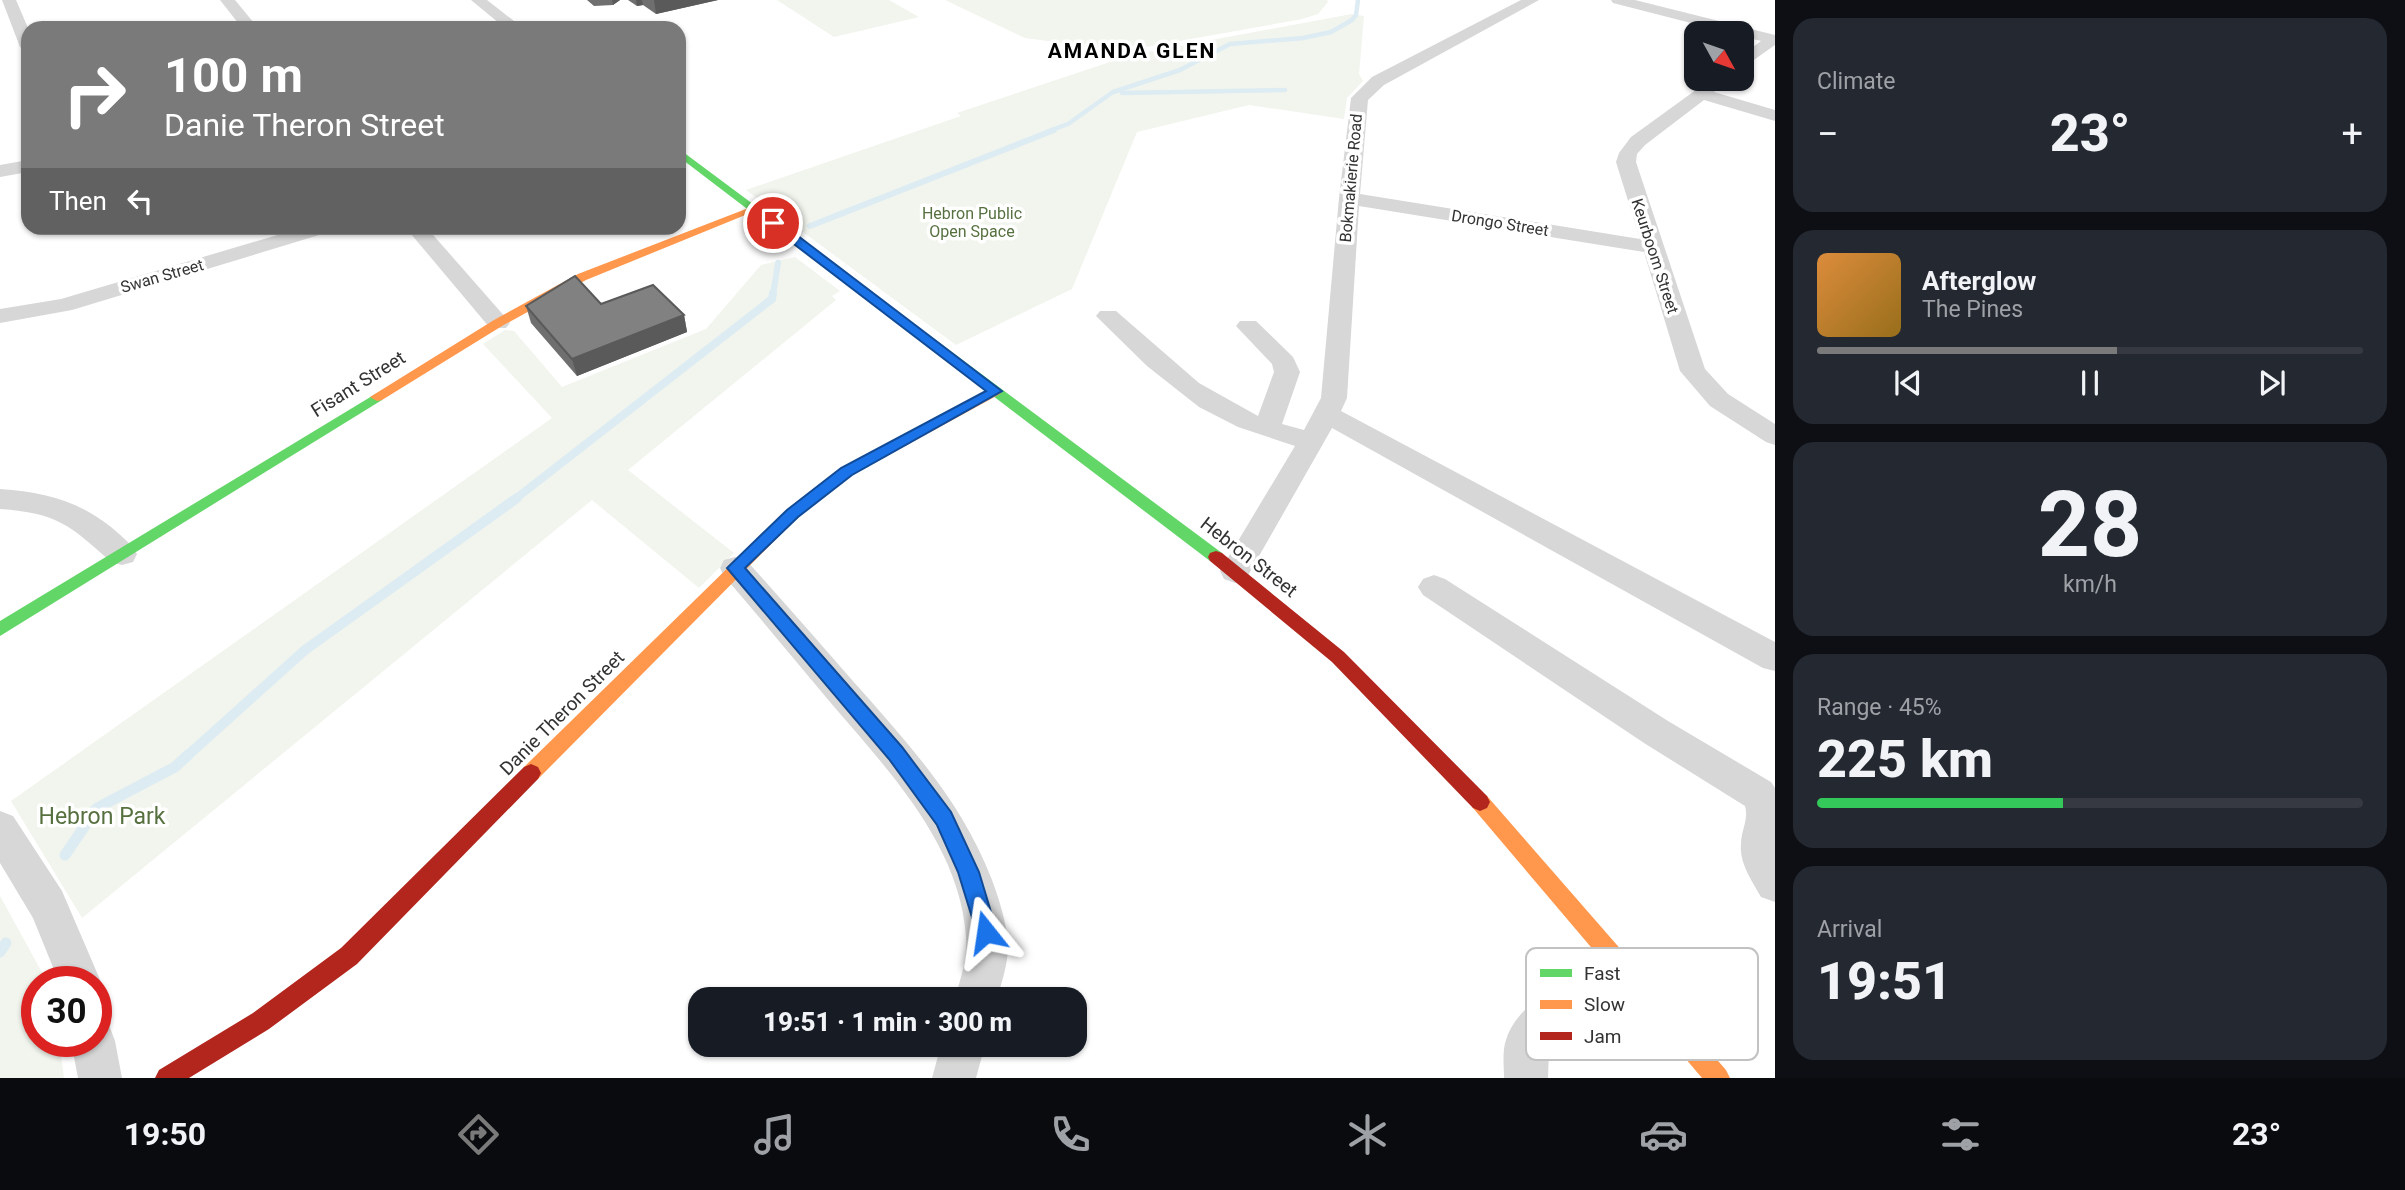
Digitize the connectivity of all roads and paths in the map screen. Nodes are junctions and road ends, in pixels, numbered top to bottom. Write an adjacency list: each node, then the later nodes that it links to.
1 (9, 0): 8 (street)
2 (227, 0): 6 (street)
3 (478, 0): 7 (street)
4 (1532, 0): 17 (street, Bokmakierie Road)
5 (1618, 0): 9 (street)
6 (244, 21)
7 (506, 21)
8 (21, 30)
9 (1774, 40): 10 (street)
10 (1754, 55)
11 (1705, 91): 12 (street, Keurboom Street)
12 (1701, 94): 13 (street); 21 (street, Keurboom Street)
13 (1775, 116)
14 (686, 157): 18 (street, Hebron Street)
15 (21, 167): 16 (street)
16 (0, 171)
17 (1349, 198): 21 (street, Drongo Street); 27 (street, Bokmakierie Road)
18 (755, 209): 24 (street, Fisant Street); 26 (street, Hebron Street)
19 (299, 235): 22 (street, Swan Street)
20 (422, 235): 24 (street)
21 (1652, 247): 29 (street, Keurboom Street)
22 (0, 316)
23 (1108, 316): 28 (street)
24 (498, 323): 32 (street, Fisant Street)
25 (1248, 326): 28 (street)
26 (995, 391): 33 (street, Danie Theron Street); 34 (street, Hebron Street)
27 (1327, 414): 30 (street, Bokmakierie Road); 37 (street)
28 (1267, 428): 30 (street)
29 (1775, 436)
30 (1310, 441): 34 (street, Bokmakierie Road)
31 (0, 499): 32 (street)
32 (122, 554): 36 (street, Fisant Street)
33 (735, 568): 42 (street); 48 (street, Danie Theron Street)
34 (1235, 571): 40 (street, Hebron Street)
35 (1434, 587): 39 (street)
36 (0, 629)
37 (1775, 658)
38 (0, 829): 41 (street)
39 (1775, 883)
40 (1608, 948)
41 (73, 966)
42 (980, 987)
43 (96, 1057): 47 (street)
44 (960, 1057): 49 (street)
45 (1526, 1060): 50 (street)
46 (1703, 1060): 51 (street, Hebron Street)
47 (100, 1078)
48 (167, 1078)
49 (954, 1078)
50 (1526, 1078)
51 (1718, 1078)

